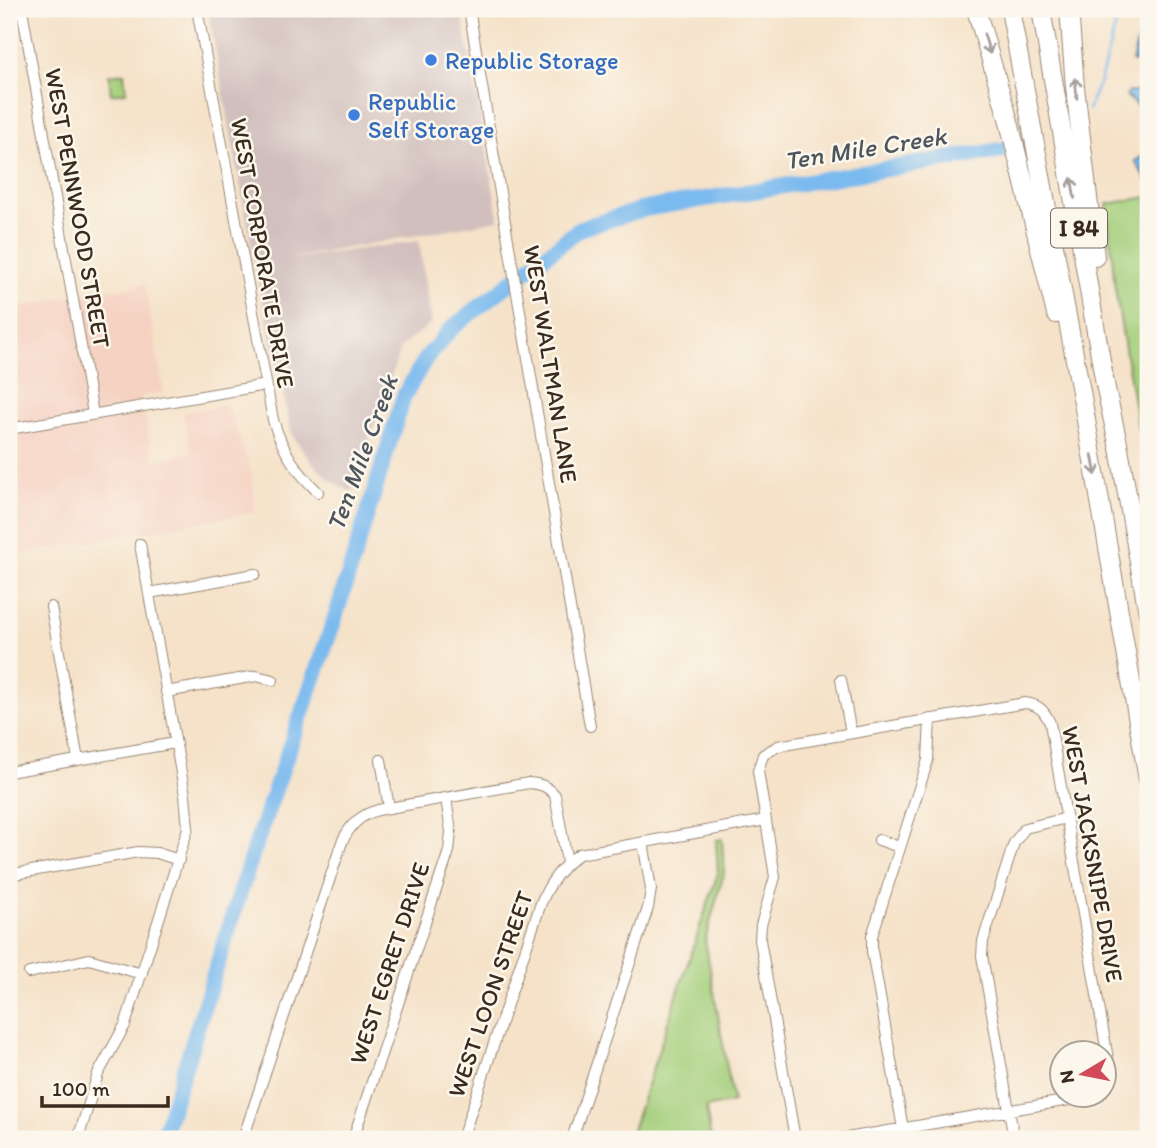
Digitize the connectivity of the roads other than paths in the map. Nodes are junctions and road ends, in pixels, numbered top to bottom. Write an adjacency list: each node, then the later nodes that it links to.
1 (22, 9): 10 (street, WEST PENNWOOD STREET)
2 (197, 9): 8 (street, WEST CORPORATE DRIVE)
3 (469, 9): 23 (street, WEST WALTMAN LANE)
4 (976, 9): 9 (highway, one-way to 9)
5 (1010, 9): 9 (highway, I 84)
6 (1041, 9): 12 (highway, I 84, one-way to 6)
7 (1069, 9): 12 (highway, one-way to 7)
8 (266, 386): 10 (street); 13 (street, WEST CORPORATE DRIVE)
9 (1082, 397): 29 (highway, I 84, one-way to 29)
10 (93, 414): 11 (street)
11 (9, 429)
12 (1119, 448): 18 (highway, I 84)
13 (318, 492)
14 (141, 544): 16 (street)
15 (255, 574): 16 (street)
16 (149, 593): 21 (street)
17 (51, 607): 26 (street)
18 (1148, 613)
19 (274, 680): 21 (street)
20 (841, 680): 24 (street)
21 (166, 692): 25 (street)
22 (930, 719): 24 (street); 32 (street, WEST JACKSNIPE DRIVE); 36 (street)
23 (590, 726)
24 (851, 733): 33 (street)
25 (175, 743): 26 (street); 37 (street)
26 (78, 760): 28 (street)
27 (381, 761): 31 (street)
28 (9, 772)
29 (1148, 779)
30 (446, 798): 31 (street); 38 (street); 48 (street, WEST EGRET DRIVE)
31 (389, 808): 47 (street)
32 (1067, 818): 42 (street, WEST JACKSNIPE DRIVE); 44 (street)
33 (766, 820): 35 (street); 51 (street)
34 (879, 840): 36 (street)
35 (643, 842): 38 (street); 50 (street)
36 (900, 847): 45 (street)
37 (179, 860): 39 (street); 41 (street)
38 (568, 862): 49 (street, WEST LOON STREET)
39 (9, 875)
40 (29, 973): 41 (street)
41 (142, 974): 46 (street)
42 (1105, 1040)
43 (1048, 1104): 44 (street)
44 (1009, 1111): 45 (street); 53 (street)
45 (903, 1129): 52 (street)
46 (78, 1139)
47 (243, 1139)
48 (353, 1139)
49 (462, 1139)
50 (572, 1139)
51 (795, 1139)
52 (841, 1139)
53 (1014, 1139)

